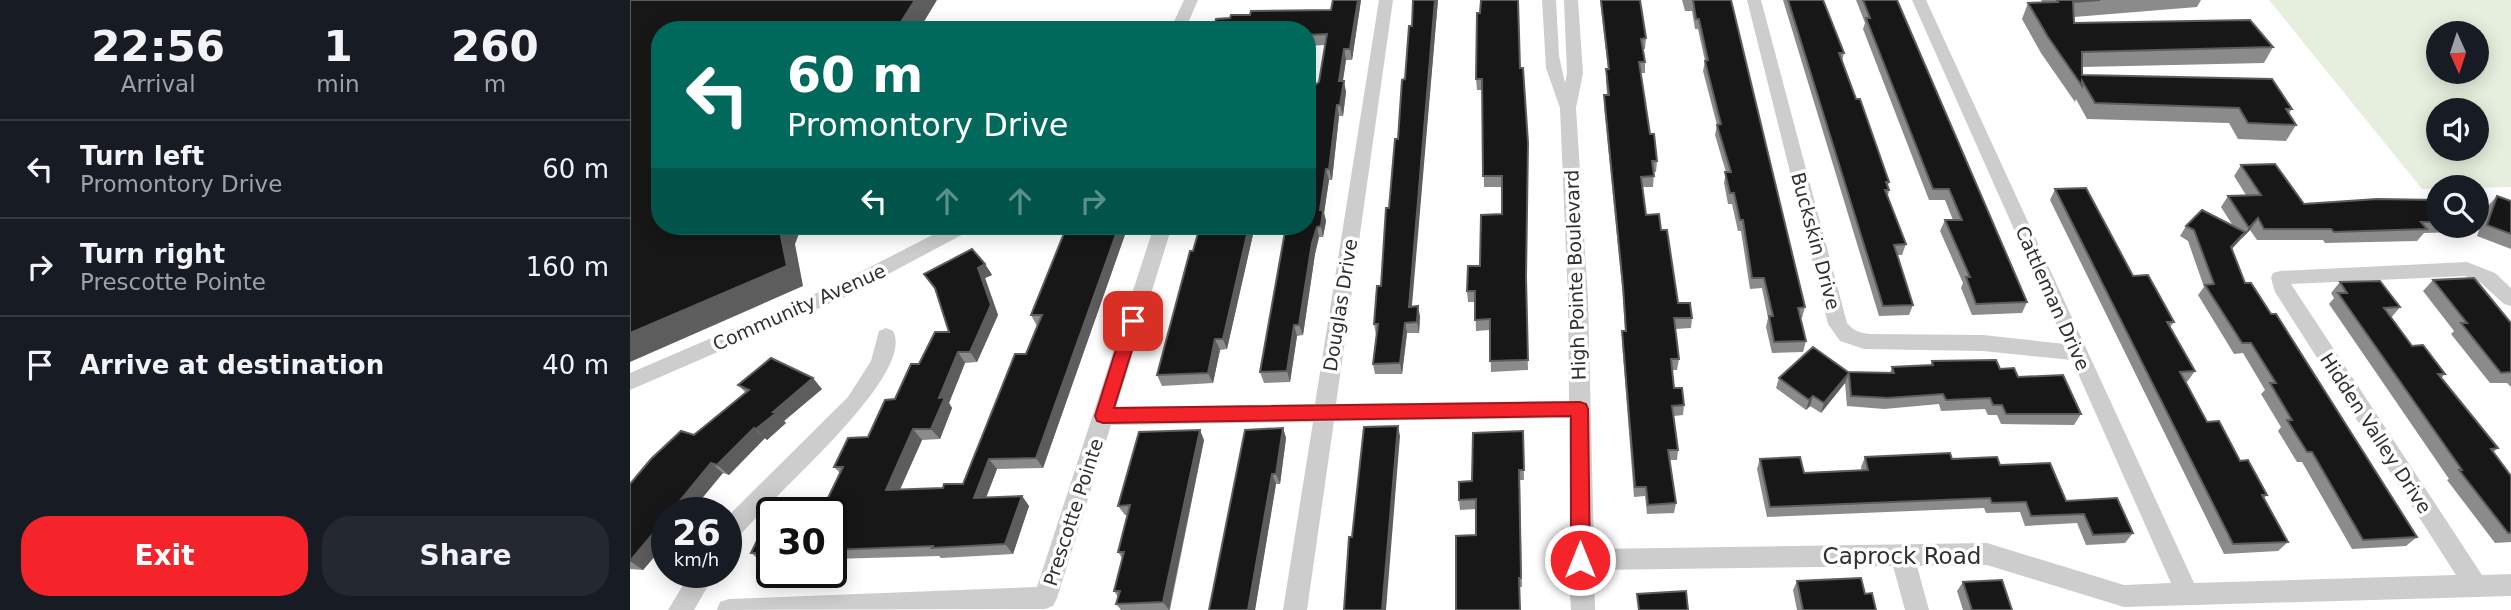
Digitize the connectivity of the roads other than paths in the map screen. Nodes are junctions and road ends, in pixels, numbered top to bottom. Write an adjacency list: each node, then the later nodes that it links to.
1 (1191, 0): 7 (street)
2 (1386, 0): 16 (street, Douglas Drive)
3 (1549, 0): 8 (street, High Pointe Boulevard)
4 (1571, 0): 8 (street, High Pointe Boulevard)
5 (1754, 0): 13 (street, Buckskin Drive)
6 (1919, 0): 13 (street, Cattleman Drive)
7 (1181, 21)
8 (1568, 108): 15 (street, High Pointe Boulevard)
9 (948, 235): 14 (street, Community Avenue)
10 (1160, 235): 17 (street, Prescotte Pointe)
11 (2511, 299): 22 (street, Hidden Valley Drive)
12 (886, 336): 18 (street)
13 (2077, 353): 24 (street, Cattleman Drive)
14 (630, 382)
15 (1580, 409): 16 (street); 20 (street, High Pointe Boulevard)
16 (1324, 412): 17 (street); 27 (street, Douglas Drive)
17 (1103, 416): 26 (street, Prescotte Pointe)
18 (742, 517)
19 (1902, 555): 20 (street, Caprock Road); 24 (street, Caprock Road); 29 (street)
20 (1580, 560): 28 (street, High Pointe Boulevard)
21 (2511, 585): 22 (street, Caprock Road)
22 (2476, 586): 24 (street, Caprock Road)
23 (694, 588): 25 (street)
24 (2188, 595)
25 (680, 610)
26 (729, 610)
27 (1295, 610)
28 (1583, 610)
29 (1917, 610)

